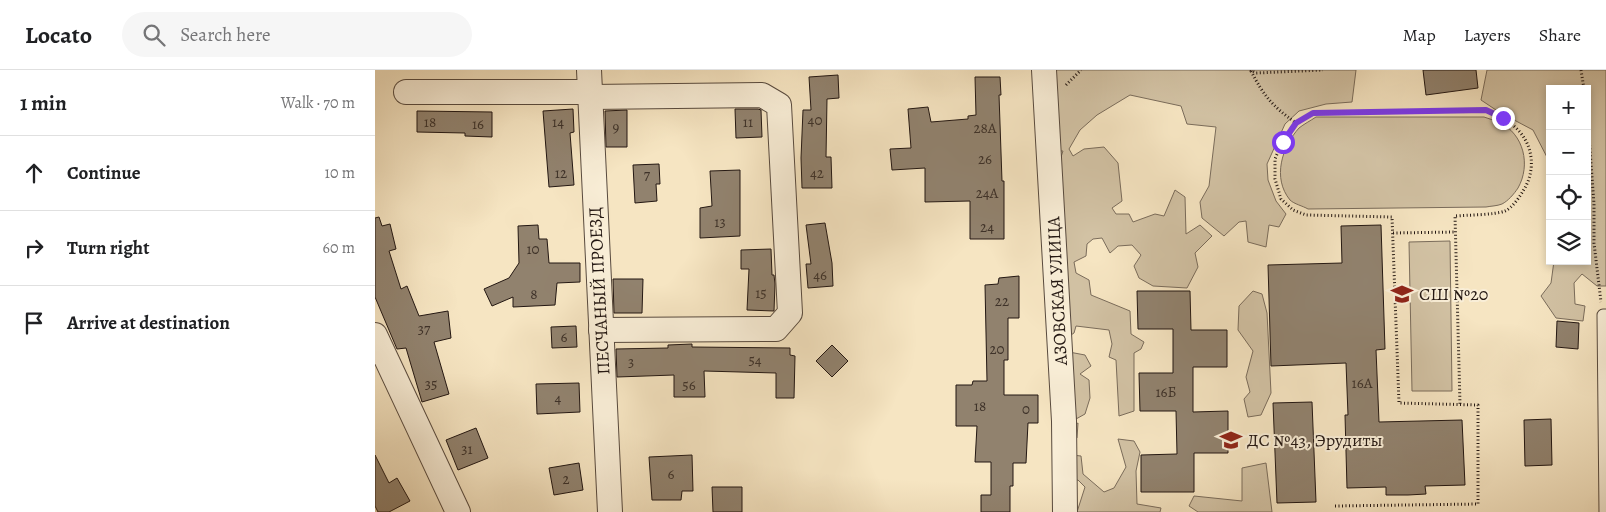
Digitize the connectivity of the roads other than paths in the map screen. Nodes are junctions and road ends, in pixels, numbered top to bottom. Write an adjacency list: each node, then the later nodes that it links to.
1 (1044, 70): 9 (street, АЗОВСКАЯ УЛИЦА)
2 (590, 86): 3 (street); 5 (street, ПЕСЧАНЫЙ ПРОЕЗД); 5 (street)
3 (406, 92)
4 (1604, 315): 10 (lane)
5 (601, 330): 8 (street, ПЕСЧАНЫЙ ПРОЕЗД)
6 (375, 335): 7 (street)
7 (458, 512)
8 (610, 512)
9 (1065, 512)
10 (1605, 512)

